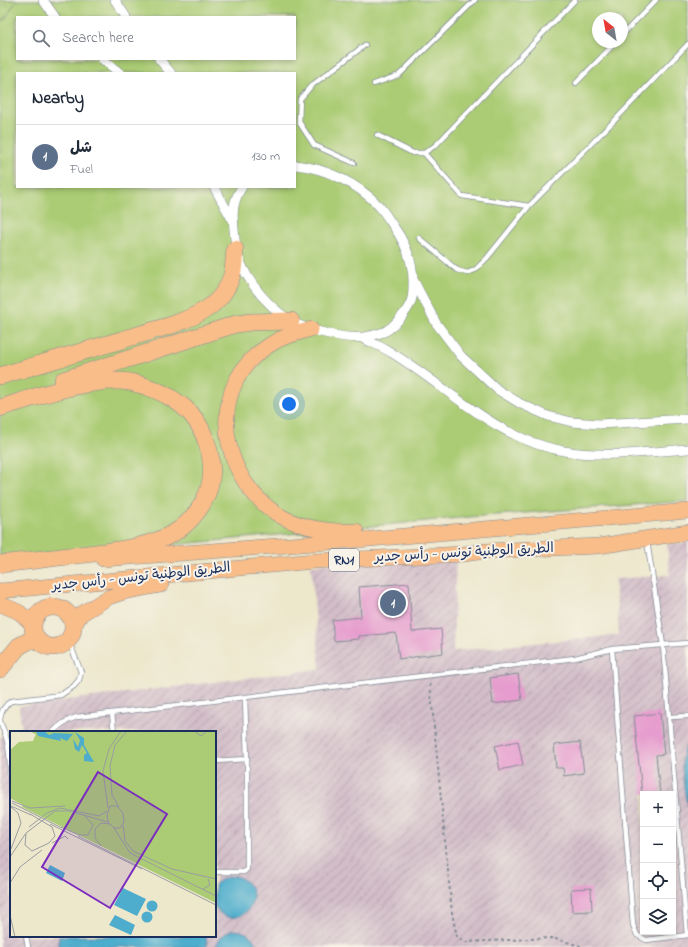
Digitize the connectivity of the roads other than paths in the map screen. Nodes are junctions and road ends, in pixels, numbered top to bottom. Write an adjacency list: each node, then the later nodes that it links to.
1 (43, 0): 6 (street)
2 (115, 0): 7 (street)
3 (475, 0): 17 (lane)
4 (575, 0): 19 (lane)
5 (656, 0): 8 (lane)
6 (54, 16)
7 (125, 16)
8 (628, 29)
9 (688, 44): 26 (lane)
10 (365, 45): 21 (lane)
11 (610, 48): 16 (lane)
12 (103, 60): 14 (street)
13 (160, 60): 15 (street)
14 (119, 72)
15 (170, 72)
16 (576, 83)
17 (374, 84)
18 (377, 135): 19 (lane)
19 (424, 153): 26 (lane)
20 (296, 162): 23 (street)
21 (354, 162)
22 (296, 165): 23 (street)
23 (308, 167): 30 (street)
24 (215, 188): 27 (street)
25 (241, 188): 27 (street)
26 (529, 206): 28 (lane)
27 (233, 222): 29 (street)
28 (419, 238)
29 (235, 249): 31 (street); 34 (highway)
30 (413, 280): 33 (street); 39 (street)
31 (291, 321): 32 (street); 37 (highway)
32 (311, 329): 33 (street); 42 (main road)
33 (362, 338): 40 (street)
34 (42, 363): 35 (highway); 36 (highway)
35 (0, 372)
36 (0, 376)
37 (0, 399)
38 (0, 408): 45 (highway)
39 (688, 419)
40 (688, 449)
41 (688, 511): 42 (main road, الطريق الوطنية تونس - رأس جدير / RN1)
42 (443, 532): 45 (main road, الطريق الوطنية تونس - رأس جدير / RN1)
43 (688, 532): 44 (main road, الطريق الوطنية تونس - رأس جدير / RN1)
44 (646, 539): 46 (main road, الطريق الوطنية تونس - رأس جدير / RN1); 52 (lane)
45 (0, 565)
46 (244, 567): 47 (main road, الطريق الوطنية تونس - رأس جدير / RN1); 50 (main road)
47 (0, 591)
48 (0, 604): 49 (main road)
49 (34, 631): 50 (highway); 50 (highway); 54 (highway)
50 (70, 633): 63 (lane)
51 (688, 643): 52 (lane)
52 (663, 645): 53 (lane); 58 (lane)
53 (612, 649): 55 (lane); 65 (lane)
54 (0, 669)
55 (245, 697): 56 (lane); 61 (lane)
56 (112, 713): 59 (lane); 60 (lane)
57 (688, 716): 58 (lane)
58 (670, 717): 65 (lane)
59 (54, 731)
60 (114, 731)
61 (247, 759): 62 (lane); 64 (lane)
62 (216, 761)
63 (10, 781)
64 (216, 872)
65 (687, 935)
66 (26, 937): 67 (lane)
67 (28, 947)

